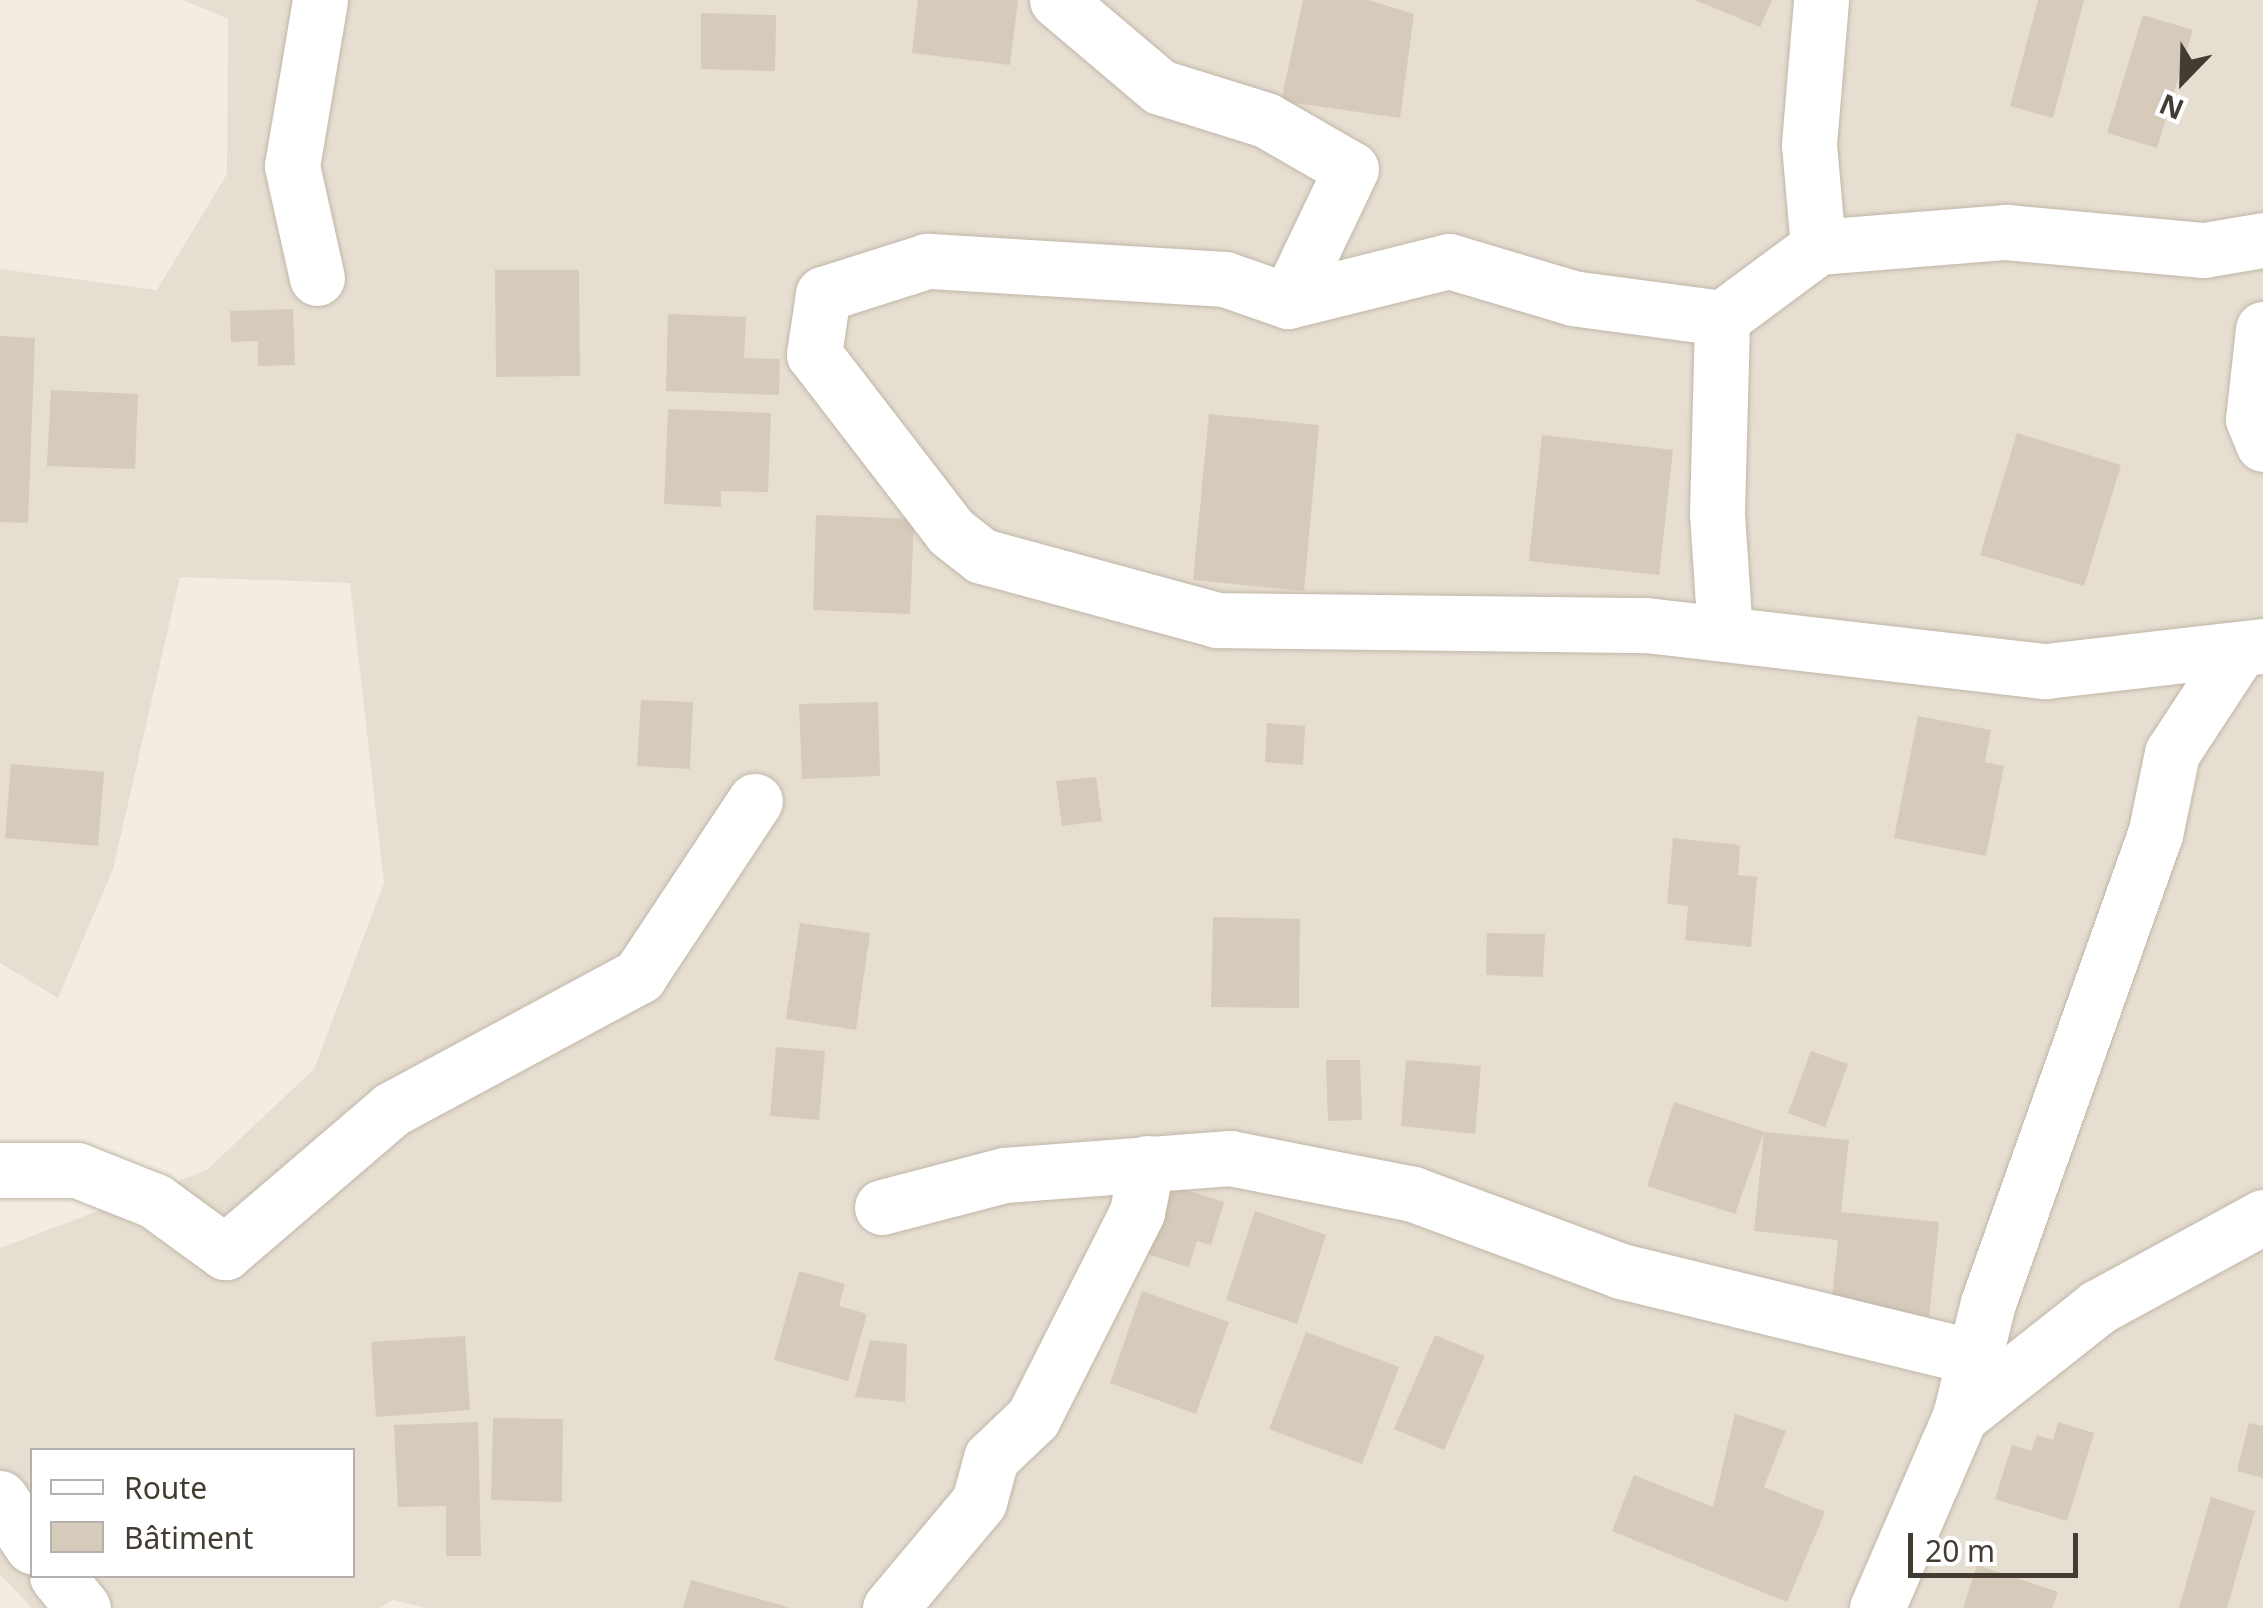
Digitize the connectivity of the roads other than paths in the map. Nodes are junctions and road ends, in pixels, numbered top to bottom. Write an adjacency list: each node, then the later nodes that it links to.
1 (320, 0): 6 (street)
2 (1057, 0): 7 (street)
3 (1821, 0): 5 (street)
4 (2263, 240): 5 (street)
5 (1818, 247): 8 (street)
6 (317, 278)
7 (1288, 301): 8 (street); 11 (street)
8 (1722, 318): 11 (street)
9 (2263, 329): 10 (street)
10 (2263, 444)
11 (1725, 634): 12 (street)
12 (2252, 647): 18 (street)
13 (755, 801): 15 (street)
14 (1147, 1163): 16 (street); 18 (street); 22 (street)
15 (0, 1170)
16 (882, 1206)
17 (2263, 1217): 19 (street)
18 (1974, 1357): 19 (street)
19 (1960, 1416): 23 (street)
20 (58, 1578): 21 (street)
21 (83, 1608)
22 (890, 1608)
23 (1877, 1608)

